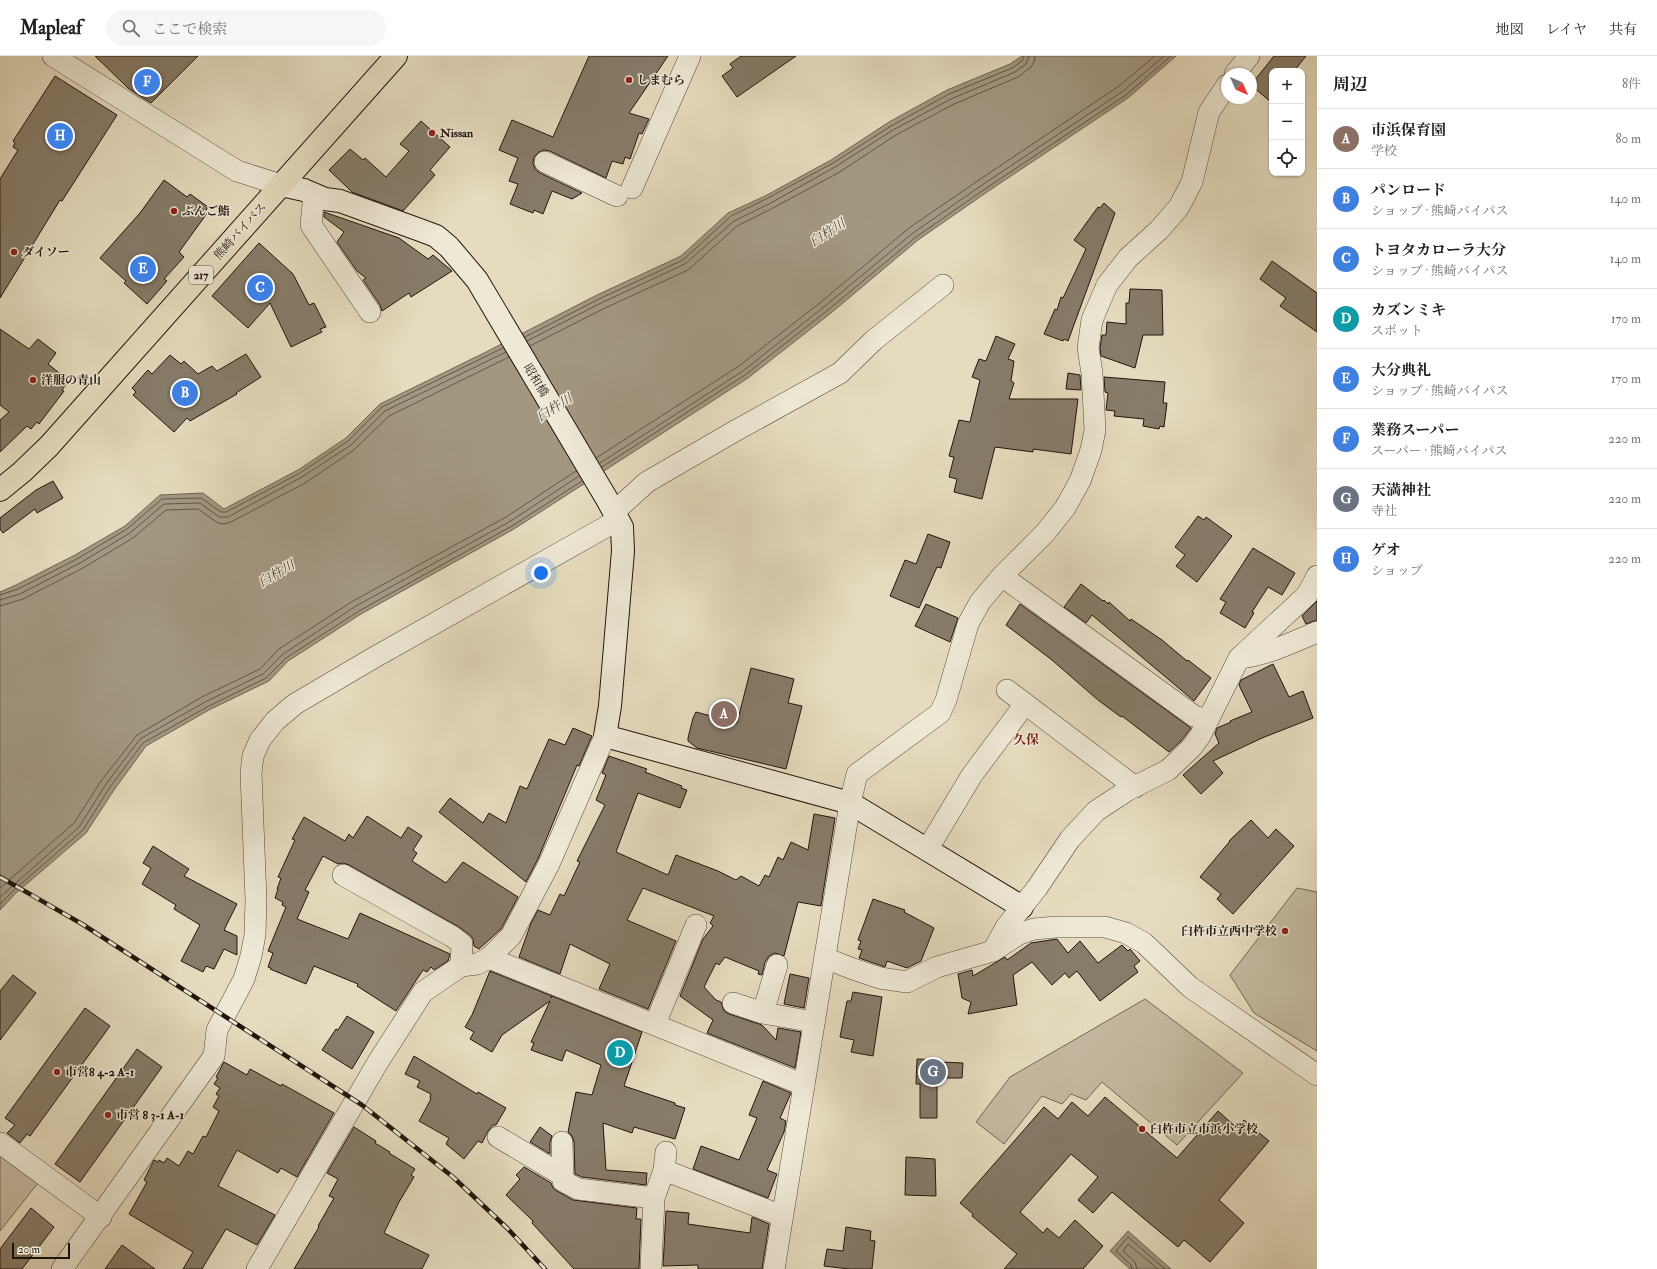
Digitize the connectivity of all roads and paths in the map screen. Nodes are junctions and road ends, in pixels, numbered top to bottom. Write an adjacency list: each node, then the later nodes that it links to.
1 (54, 56): 8 (street)
2 (396, 56): 8 (highway, 熊崎バイパス / 217)
3 (690, 56): 7 (street)
4 (1249, 56): 5 (street)
5 (1240, 68)
6 (1221, 94): 14 (street)
7 (545, 162)
8 (281, 185): 9 (street, 昭和橋); 12 (highway, 熊崎バイパス / 217)
9 (314, 194): 11 (street); 13 (street, 昭和橋)
10 (943, 285): 13 (street)
11 (370, 312)
12 (0, 490)
13 (613, 511): 21 (street, 昭和橋); 45 (street)
14 (1002, 576): 20 (street); 23 (street)
15 (1317, 576): 17 (street)
16 (1317, 632): 17 (street)
17 (1239, 658): 20 (street)
18 (1007, 690): 19 (street)
19 (1025, 704): 22 (street); 24 (street)
20 (1208, 720): 22 (street)
21 (605, 736): 23 (street); 29 (street)
22 (1135, 787): 26 (street)
23 (850, 803): 24 (street); 30 (street)
24 (927, 850): 26 (street)
25 (343, 875): 32 (street)
26 (1022, 906): 28 (street)
27 (696, 925): 36 (street)
28 (993, 951): 30 (street); 37 (street)
29 (489, 958): 32 (street); 36 (street)
30 (825, 958): 35 (street)
31 (777, 965): 34 (street)
32 (461, 966): 47 (street)
33 (733, 1003): 34 (street)
34 (763, 1013): 35 (street)
35 (814, 1022): 38 (street)
36 (655, 1024): 38 (street)
37 (1317, 1075)
38 (804, 1085): 44 (street)
39 (498, 1137): 42 (street)
40 (562, 1142): 42 (street)
41 (0, 1143): 45 (street)
42 (562, 1175): 43 (street)
43 (654, 1198): 44 (street); 48 (street)
44 (782, 1216): 49 (street)
45 (100, 1217): 46 (street)
46 (62, 1269)
47 (257, 1269)
48 (651, 1269)
49 (774, 1269)

